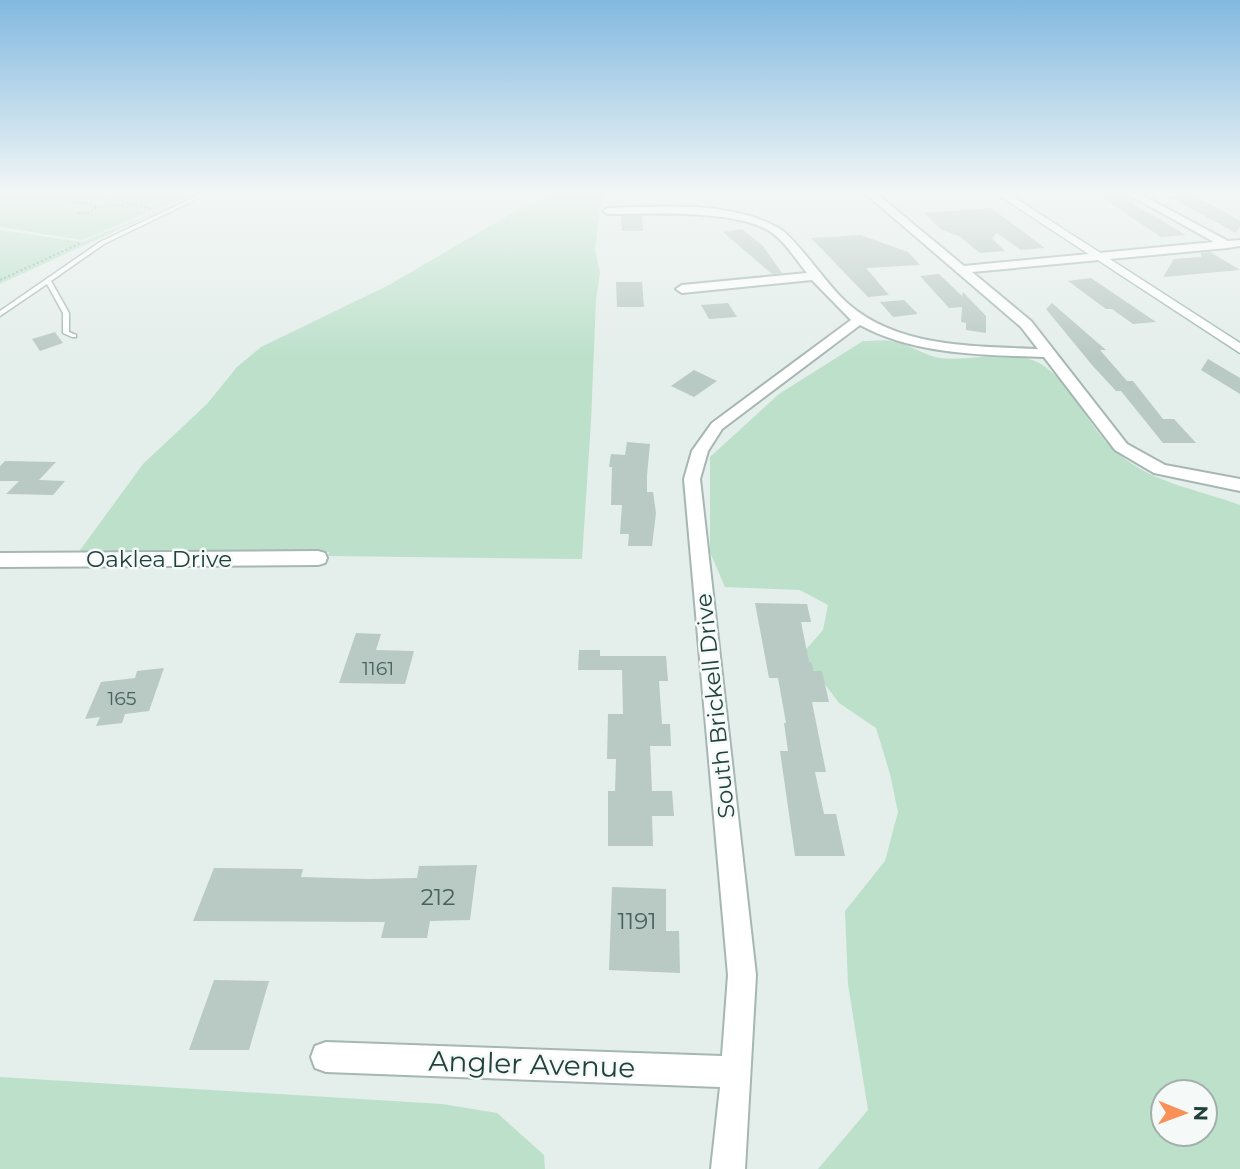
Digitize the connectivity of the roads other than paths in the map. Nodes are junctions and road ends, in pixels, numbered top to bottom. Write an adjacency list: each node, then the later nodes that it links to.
1 (96, 249): 9 (lane)
2 (794, 249): 8 (street)
3 (936, 249): 7 (street)
4 (1084, 249): 6 (main road)
5 (1180, 249): 6 (street)
6 (1097, 257): 7 (street); 14 (main road)
7 (962, 270): 15 (street)
8 (817, 275): 10 (street); 12 (street)
9 (48, 280): 11 (lane); 13 (lane)
10 (682, 289)
11 (0, 314)
12 (859, 320): 15 (street); 20 (street, South Brickell Drive)
13 (74, 337)
14 (1240, 349)
15 (1048, 353): 16 (street)
16 (1240, 485)
17 (318, 558): 18 (street, Oaklea Drive)
18 (0, 560)
19 (326, 1057): 20 (street, Angler Avenue)
20 (737, 1072): 21 (street, South Brickell Drive)
21 (728, 1169)

